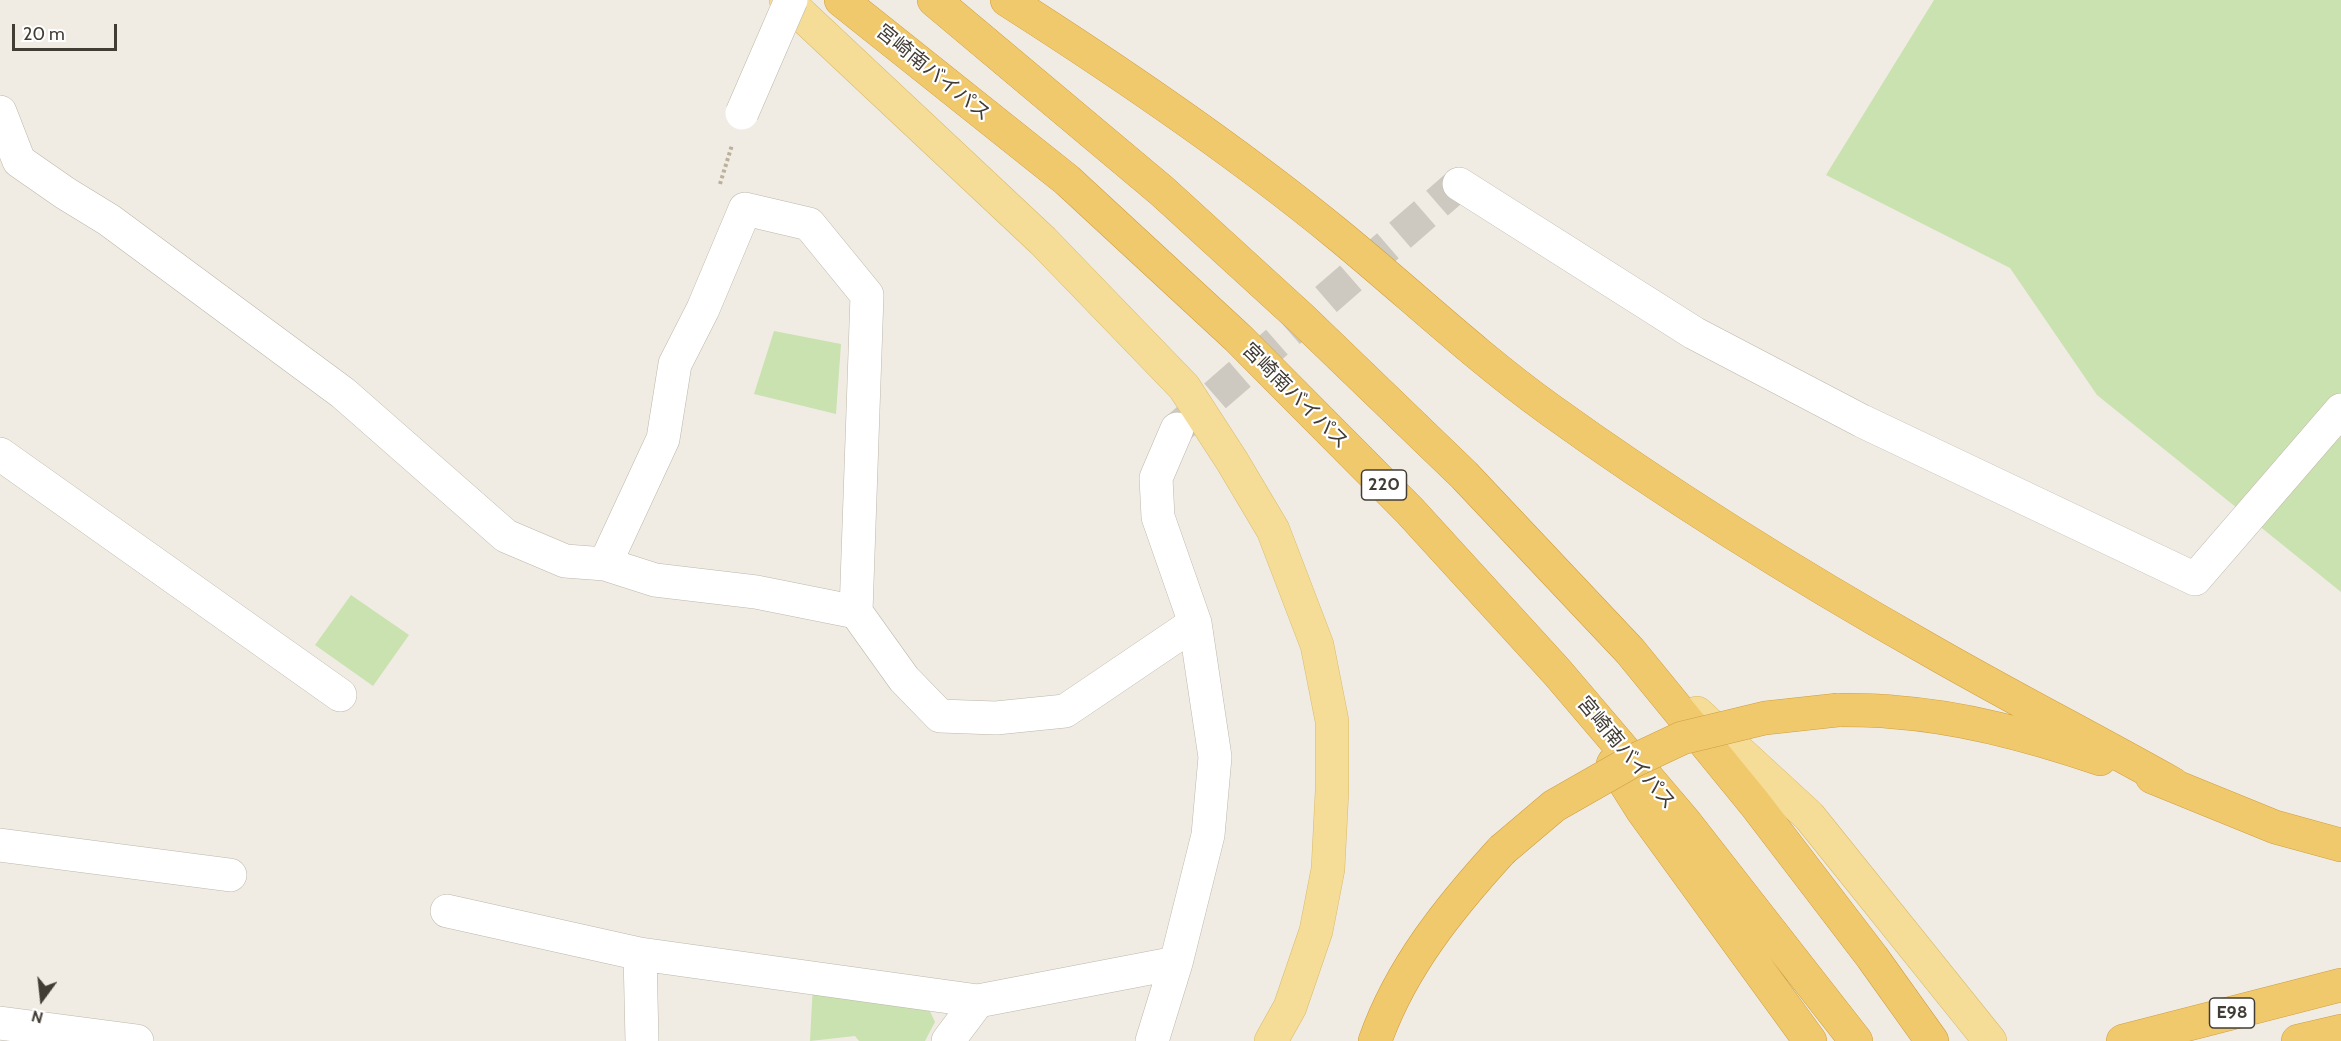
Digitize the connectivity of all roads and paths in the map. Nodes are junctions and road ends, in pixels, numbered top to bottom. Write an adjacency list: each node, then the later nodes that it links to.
1 (786, 0): 33 (main road)
2 (791, 0): 7 (street, bridge)
3 (841, 0): 16 (highway, 宮崎南バイパス / 220)
4 (934, 0): 15 (highway)
5 (1007, 0): 18 (highway)
6 (0, 112): 12 (street)
7 (742, 113)
8 (1459, 184): 9 (street)
9 (2341, 410)
10 (1177, 429): 14 (street)
11 (0, 454): 17 (street)
12 (605, 564): 13 (street); 13 (street)
13 (856, 612): 14 (street)
14 (1195, 623): 24 (street)
15 (1630, 651): 37 (highway); 38 (main road)
16 (1557, 672): 35 (highway); 36 (highway, 宮崎南バイパス / 220)
17 (340, 695)
18 (2173, 784): 19 (highway); 34 (highway, bridge)
19 (2341, 844)
20 (0, 845): 21 (street)
21 (230, 875)
22 (447, 911): 23 (street)
23 (640, 954): 26 (street); 30 (street)
24 (1176, 963): 26 (street); 32 (street)
25 (2341, 985): 39 (highway, E98)
26 (978, 1002): 31 (street)
27 (0, 1023): 29 (street)
28 (2341, 1030): 40 (highway)
29 (137, 1041)
30 (642, 1041)
31 (948, 1041)
32 (1152, 1041)
33 (1271, 1041)
34 (1375, 1041)
35 (1810, 1041)
36 (1856, 1041)
37 (1932, 1041)
38 (1990, 1041)
39 (2123, 1041)
40 (2298, 1041)

